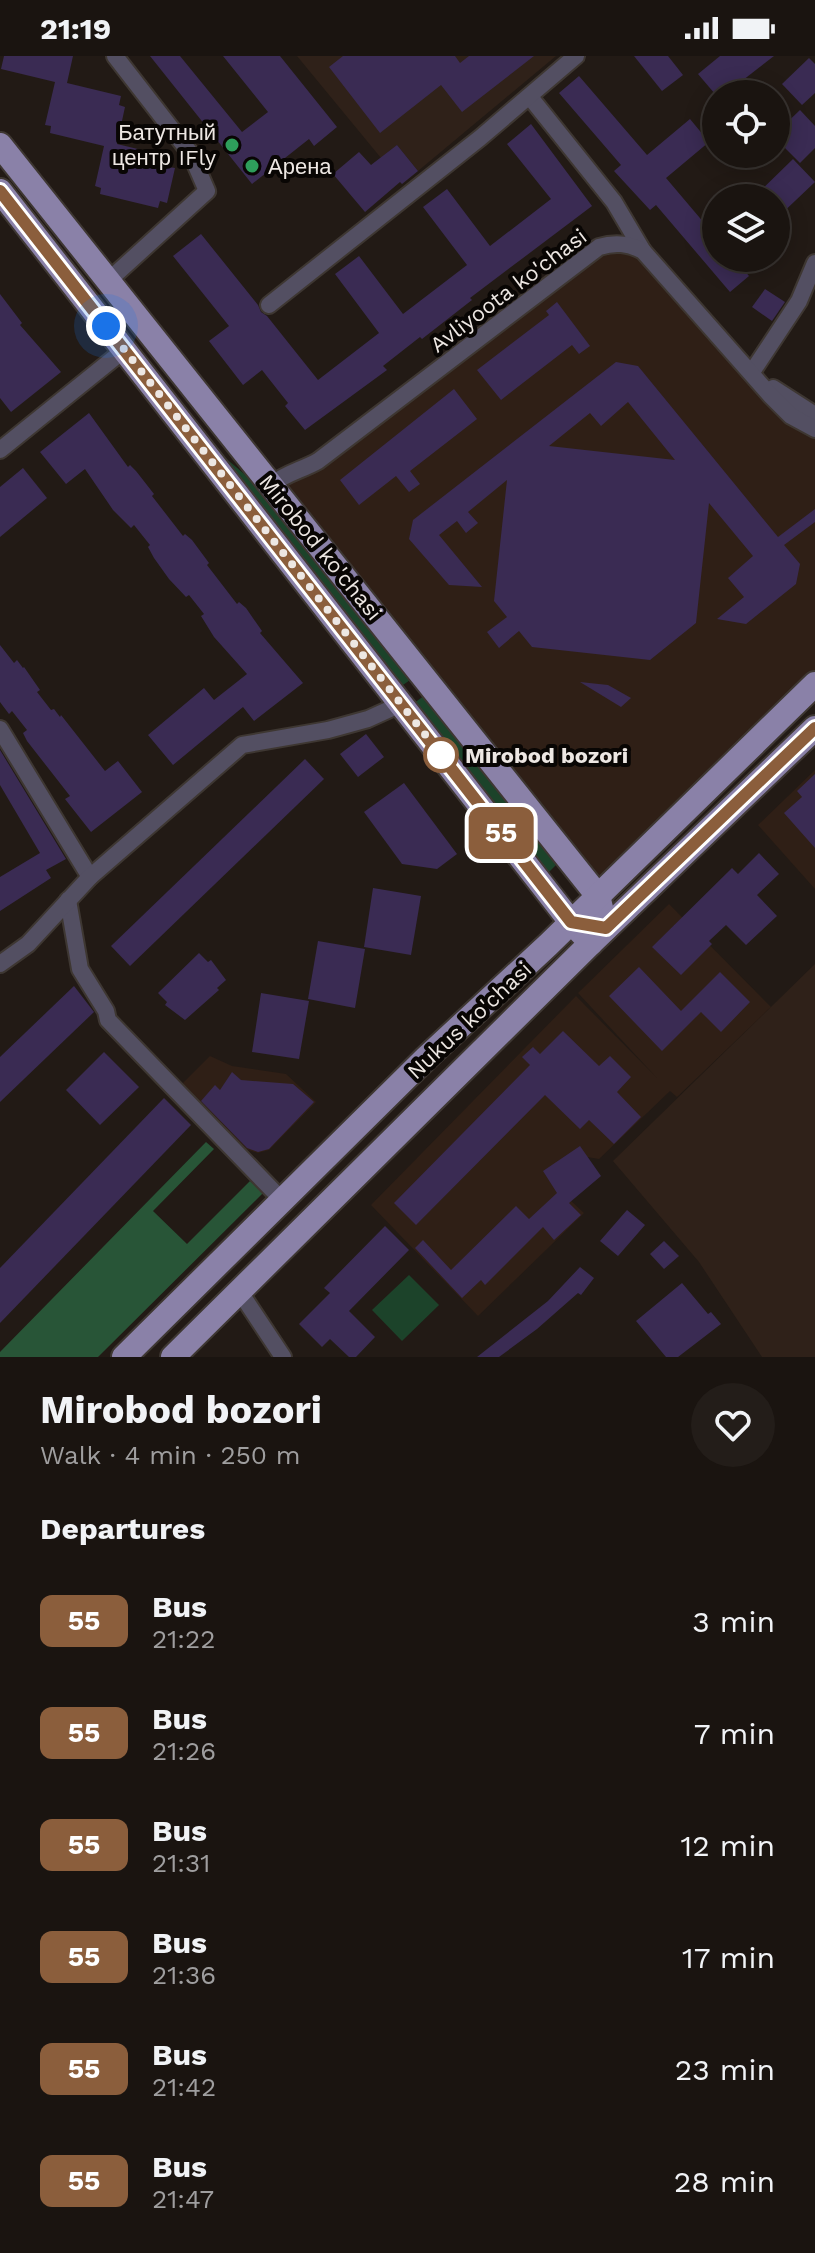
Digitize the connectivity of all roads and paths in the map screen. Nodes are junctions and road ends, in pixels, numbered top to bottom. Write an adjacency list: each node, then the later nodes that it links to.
1 (115, 56): 10 (street)
2 (576, 56): 3 (street)
3 (530, 97): 6 (street); 11 (street)
4 (0, 145): 10 (main road, Mirobod ko'chasi)
5 (0, 191): 12 (main road, Mirobod ko'chasi)
6 (618, 209): 7 (street); 8 (street)
7 (599, 247): 8 (street, Avliyoota ko'chasi); 19 (street, Avliyoota ko'chasi)
8 (643, 251): 14 (street)
9 (815, 263): 14 (street)
10 (108, 281): 13 (main road, Mirobod ko'chasi)
11 (269, 305)
12 (124, 350): 15 (main road, Mirobod ko'chasi); 18 (street)
13 (178, 368): 15 (main road); 19 (main road, Mirobod ko'chasi)
14 (752, 372): 16 (street); 17 (street)
15 (153, 387): 21 (main road, Mirobod ko'chasi)
16 (815, 415)
17 (815, 429)
18 (0, 450)
19 (271, 485): 25 (main road, Mirobod ko'chasi)
20 (815, 684): 25 (main road, Nukus ko'chasi)
21 (401, 704): 24 (street); 27 (main road, Mirobod ko'chasi)
22 (815, 728): 28 (main road, Nukus ko'chasi)
23 (0, 729): 24 (street)
24 (90, 877): 26 (street)
25 (598, 896): 27 (main road, Nukus ko'chasi); 28 (main road, Mirobod ko'chasi)
26 (68, 900): 29 (street); 30 (street)
27 (571, 922): 28 (main road); 30 (main road, Nukus ko'chasi)
28 (598, 936): 31 (main road, Nukus ko'chasi)
29 (0, 964)
30 (283, 1201): 32 (main road, Nukus ko'chasi)
31 (240, 1292): 33 (main road, Nukus ko'chasi); 34 (street)
32 (124, 1357)
33 (173, 1357)
34 (283, 1357)

